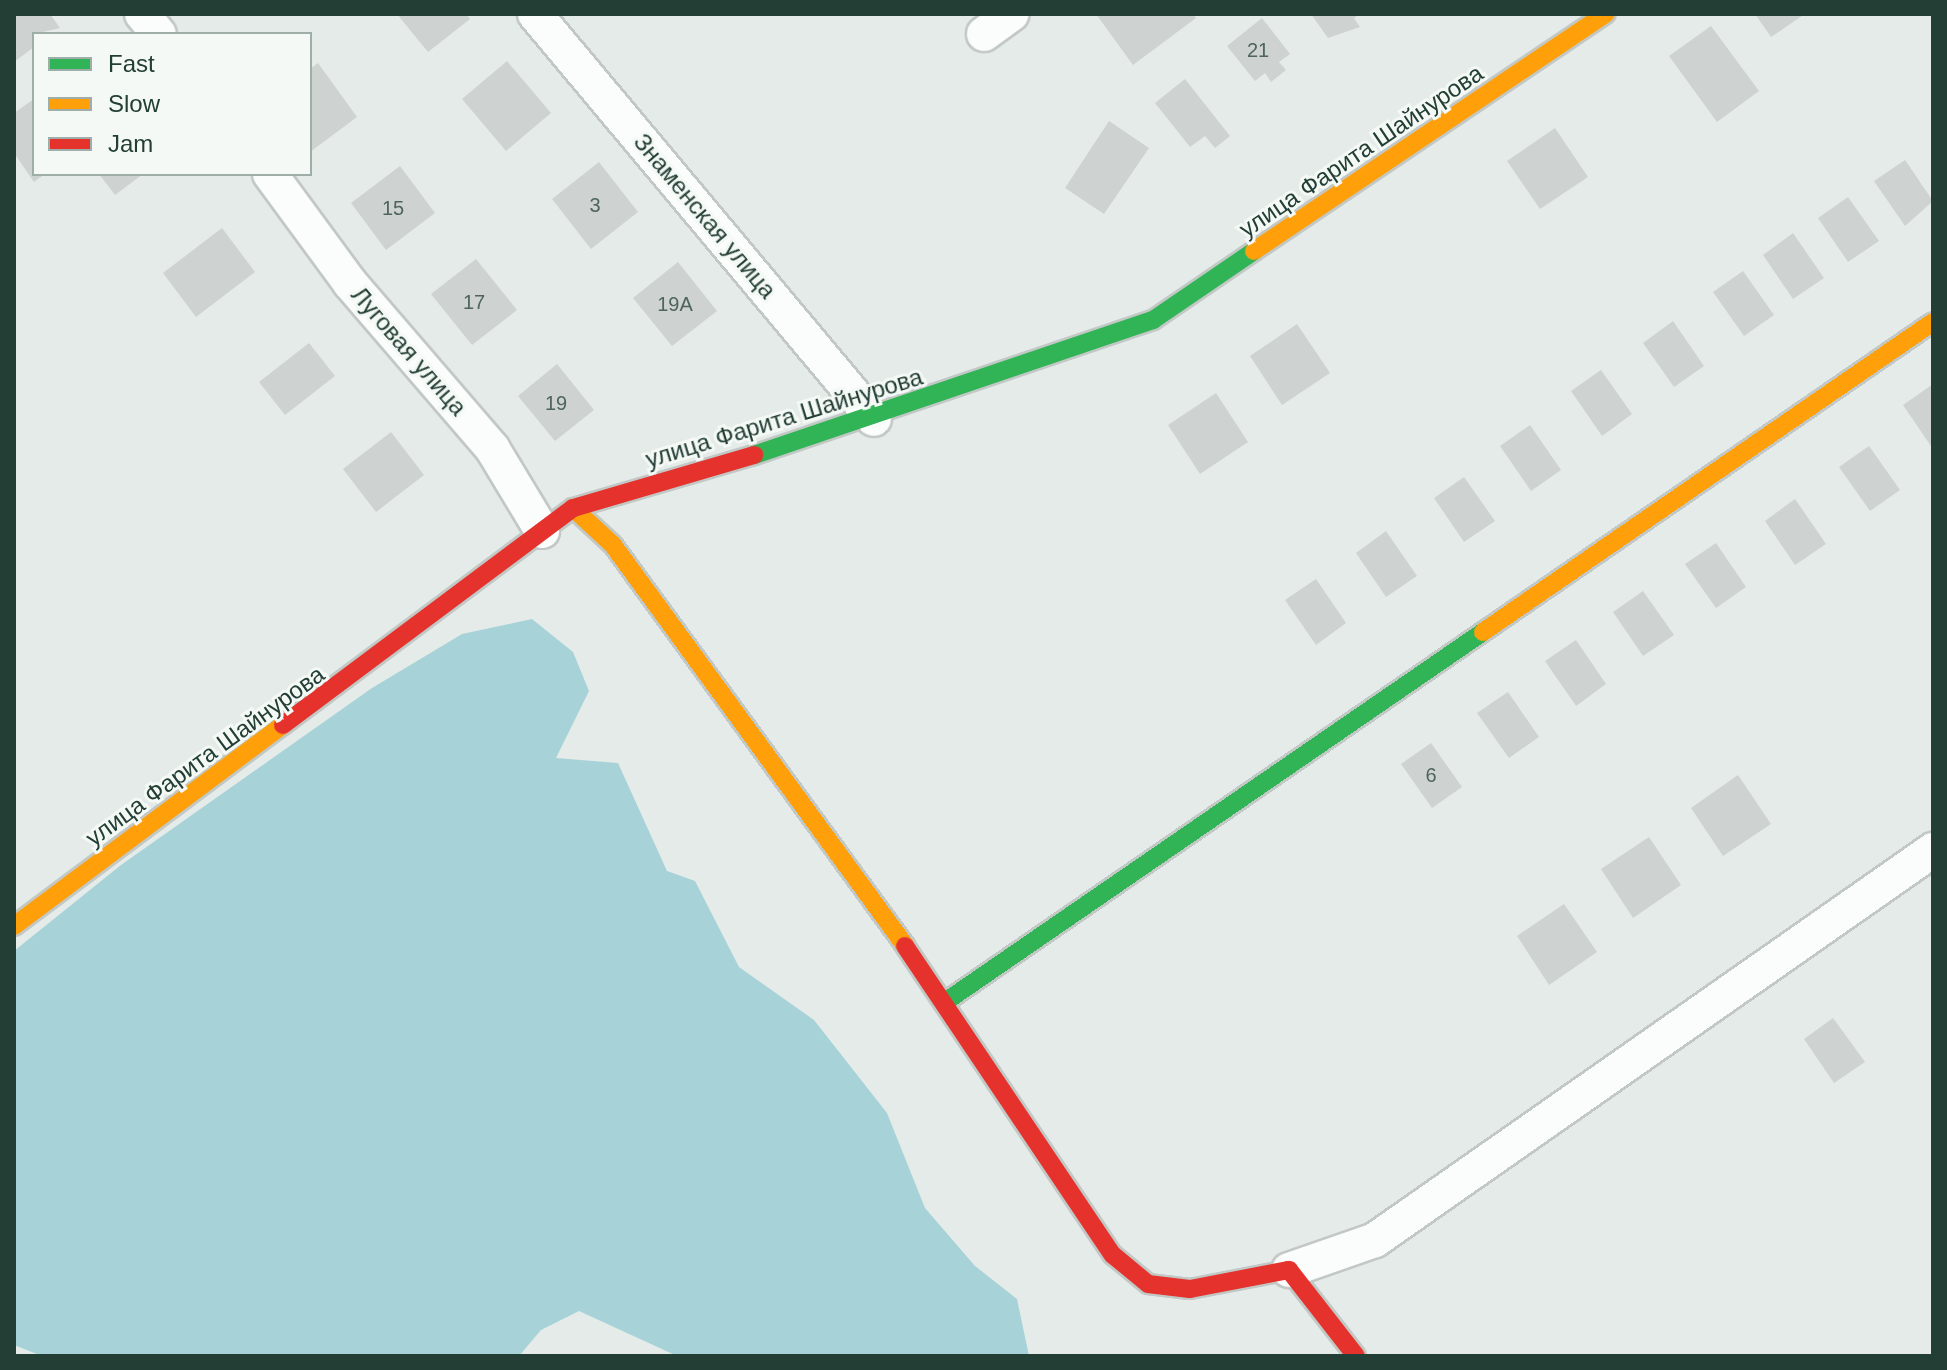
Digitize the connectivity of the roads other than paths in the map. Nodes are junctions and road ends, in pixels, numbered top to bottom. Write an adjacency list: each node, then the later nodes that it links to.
1 (142, 14): 5 (street)
2 (535, 14): 9 (street, Знаменская улица)
3 (1012, 14): 6 (street)
4 (1605, 14): 9 (street, улица Фарита Шайнурова)
5 (157, 32)
6 (984, 34)
7 (271, 176): 11 (street, Луговая улица)
8 (1933, 322): 14 (street)
9 (874, 419): 10 (street, улица Фарита Шайнурова)
10 (573, 508): 11 (street, улица Фарита Шайнурова); 14 (street)
11 (542, 531): 13 (street, улица Фарита Шайнурова)
12 (1933, 850): 15 (street)
13 (14, 926)
14 (945, 1002): 15 (street)
15 (1289, 1270): 16 (street)
16 (1356, 1356)

